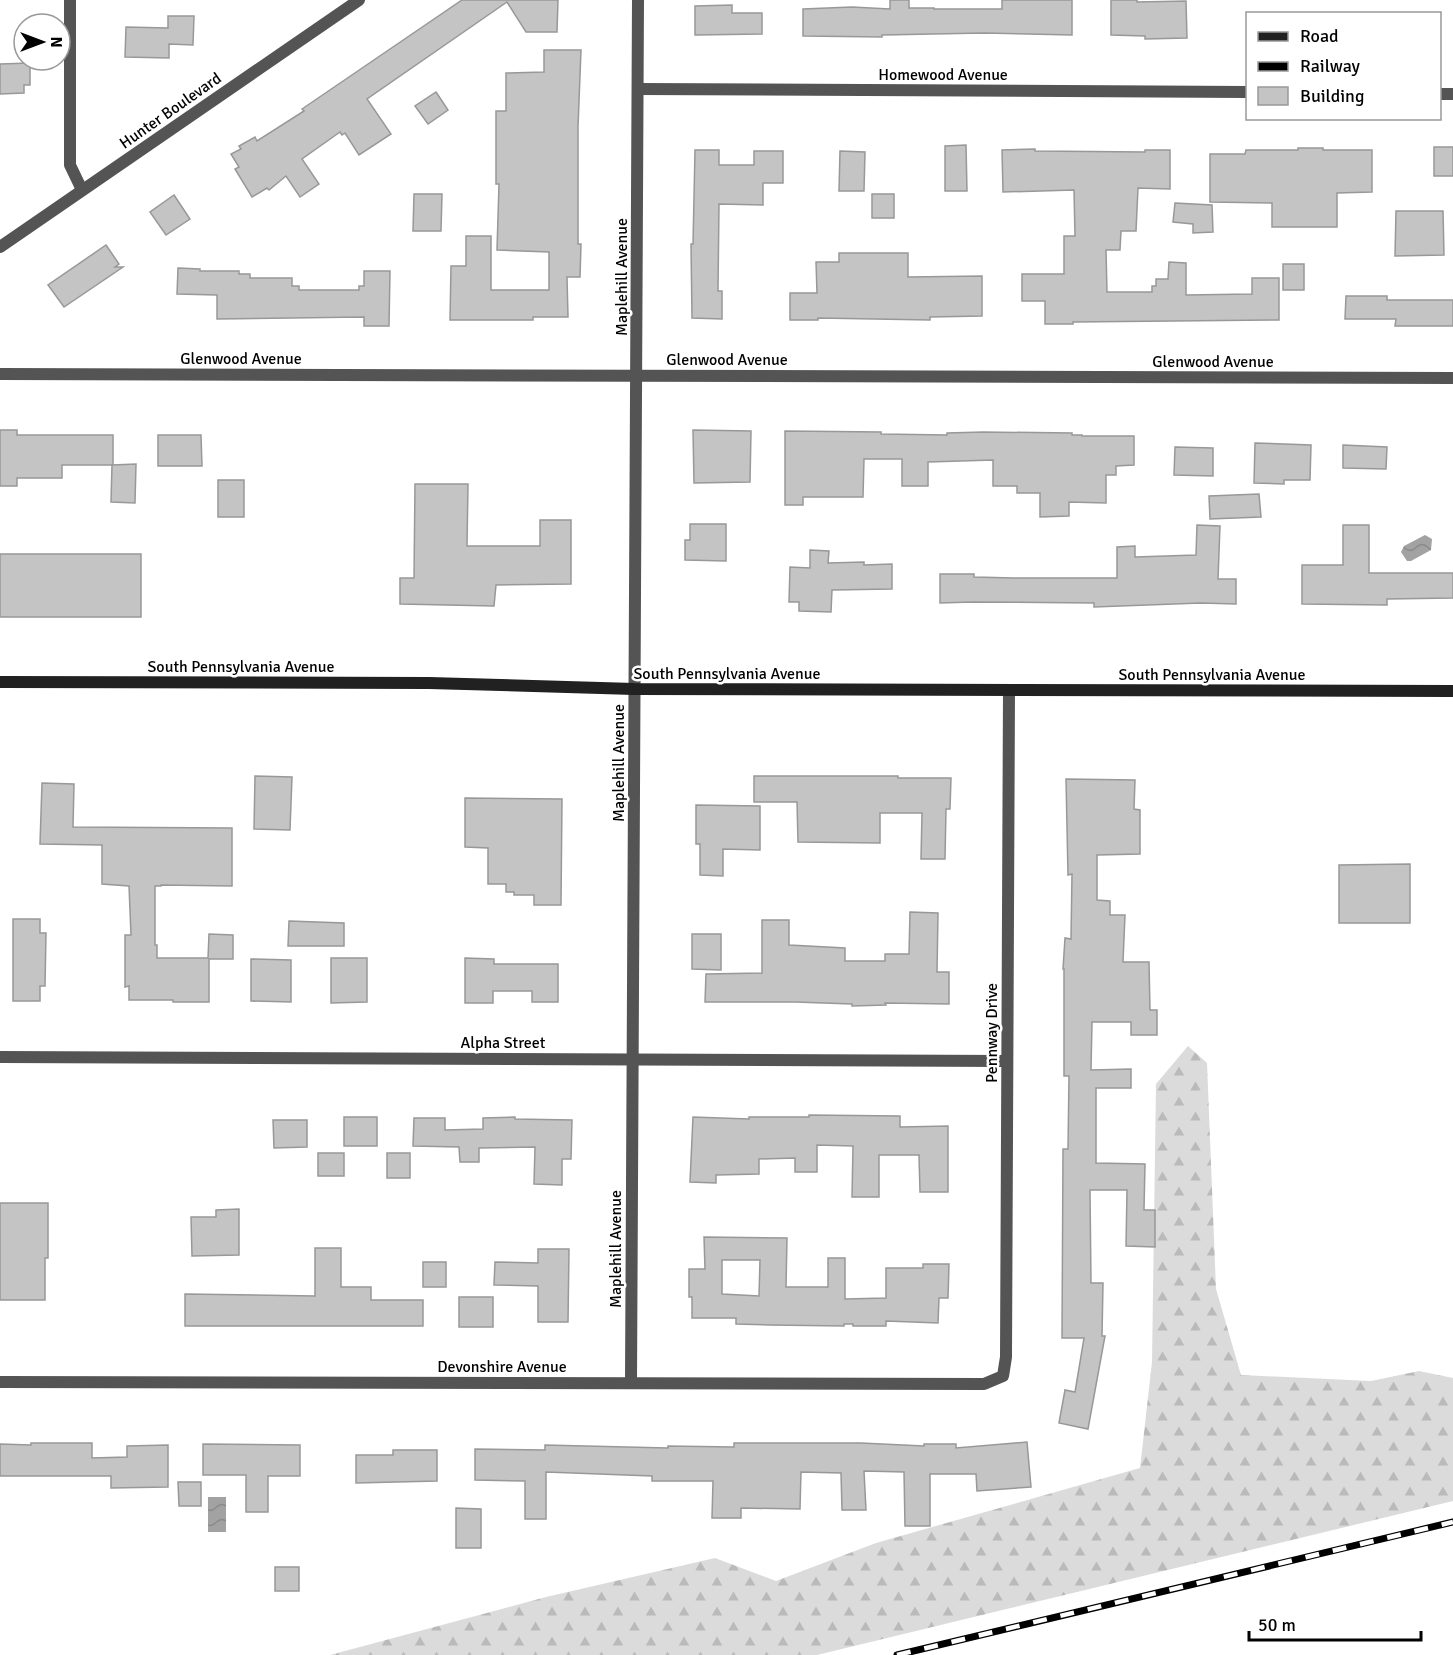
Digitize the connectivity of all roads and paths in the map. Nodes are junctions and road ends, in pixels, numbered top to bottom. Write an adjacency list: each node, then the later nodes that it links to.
1 (70, 0): 6 (street)
2 (359, 0): 6 (street, Hunter Boulevard)
3 (638, 0): 4 (street, Maplehill Avenue)
4 (638, 89): 5 (street, Homewood Avenue); 9 (street, Maplehill Avenue)
5 (1246, 92)
6 (82, 190): 7 (street, Hunter Boulevard)
7 (0, 247)
8 (0, 374): 9 (street, Glenwood Avenue)
9 (637, 375): 10 (street, Glenwood Avenue); 12 (street, Maplehill Avenue)
10 (1453, 378)
11 (0, 682): 12 (main road, South Pennsylvania Avenue)
12 (634, 689): 13 (main road, South Pennsylvania Avenue); 16 (street, Maplehill Avenue)
13 (1009, 691): 14 (main road, South Pennsylvania Avenue); 17 (street, Pennway Drive)
14 (1453, 691)
15 (0, 1057): 16 (street, Alpha Street)
16 (633, 1059): 17 (street, Alpha Street); 20 (street, Maplehill Avenue)
17 (1007, 1061): 18 (street, Pennway Drive)
18 (1003, 1376): 20 (street, Devonshire Avenue)
19 (0, 1382): 20 (street, Devonshire Avenue)
20 (631, 1382)

